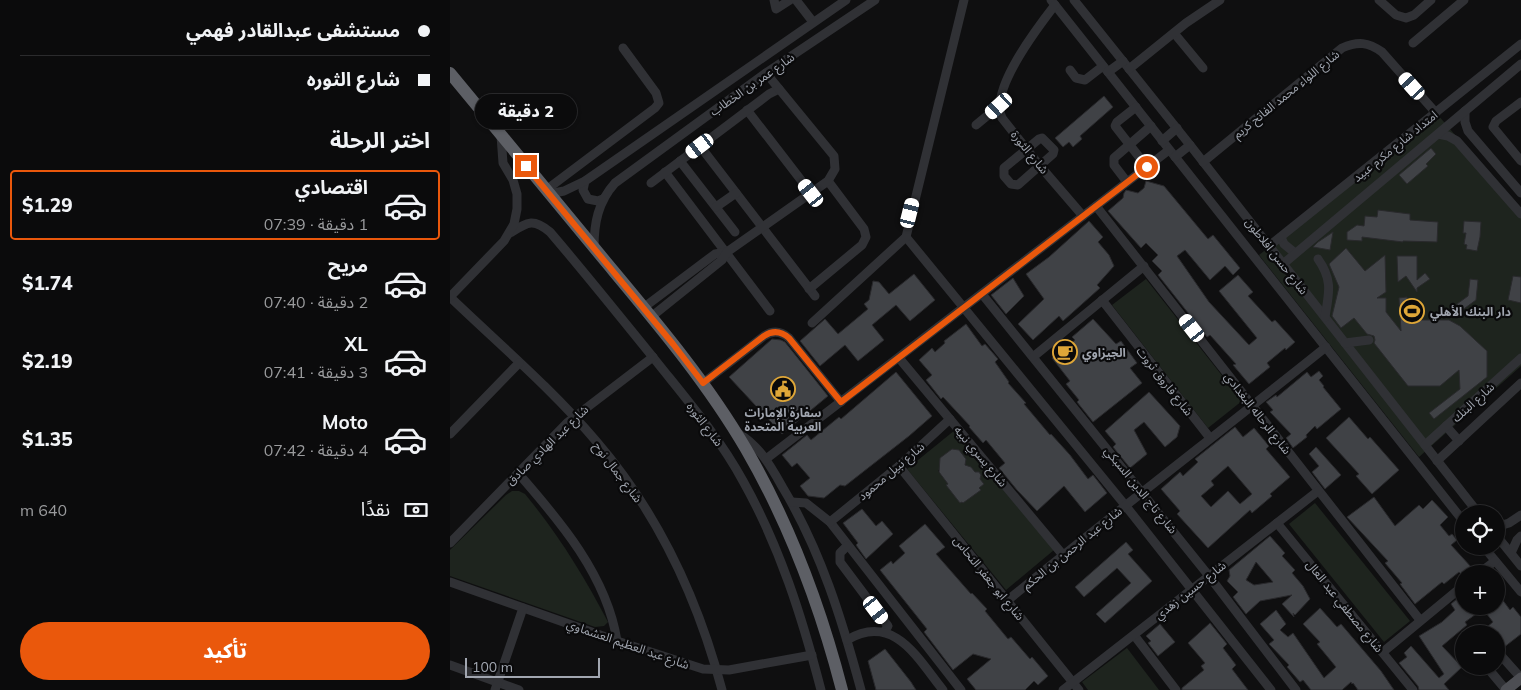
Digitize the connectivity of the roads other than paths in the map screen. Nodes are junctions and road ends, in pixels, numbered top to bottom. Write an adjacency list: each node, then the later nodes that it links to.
1 (774, 0): 2 (street)
2 (790, 0)
3 (796, 0): 14 (street)
4 (846, 0): 14 (street, شارع عمر بن الخطاب)
5 (875, 0): 26 (street, شارع عمر بن الخطاب)
6 (964, 0): 67 (street)
7 (1074, 0): 19 (street, شارع حسن افلاطون)
8 (1220, 0): 13 (street)
9 (1379, 0): 10 (street)
10 (1431, 0)
11 (1464, 0): 16 (street)
12 (1053, 2): 22 (street, شارع حسن افلاطون); 29 (street)
13 (1209, 2): 15 (street)
14 (813, 22): 51 (street, شارع عمر بن الخطاب)
15 (1174, 33): 21 (street); 23 (street)
16 (1414, 43)
17 (1521, 44): 33 (street, امتداد شارع مكرم عبيد)
18 (623, 48): 55 (street)
19 (1123, 61): 22 (street); 23 (street, شارع حسن افلاطون)
20 (1521, 64): 32 (street, امتداد شارع مكرم عبيد)
21 (1203, 68)
22 (1106, 69): 24 (street); 30 (street, شارع حسن افلاطون)
23 (1129, 69): 36 (street, شارع حسن افلاطون)
24 (1070, 70)
25 (450, 73): 38 (highway, شارع الثوره)
26 (766, 73): 27 (street); 59 (street, شارع عمر بن الخطاب)
27 (779, 89): 31 (street); 52 (street)
28 (1521, 102): 46 (street)
29 (999, 106): 34 (street); 43 (street, شارع الثورة)
30 (1136, 107): 35 (street, شارع حسن افلاطون); 40 (street)
31 (747, 110): 42 (street); 57 (street)
32 (1465, 111): 37 (street, امتداد شارع مكرم عبيد); 58 (street)
33 (1436, 113): 47 (street, شارع اللواء محمد الفاتح كريم); 68 (street, امتداد شارع مكرم عبيد)
34 (976, 125)
35 (1150, 126): 39 (street, شارع حسن افلاطون); 40 (street)
36 (1177, 128): 39 (street); 41 (street, شارع حسن افلاطون)
37 (1438, 134): 62 (street); 72 (street, امتداد شارع مكرم عبيد)
38 (501, 136): 55 (highway, شارع الثوره); 66 (street)
39 (1162, 141): 44 (street, شارع حسن افلاطون)
40 (1129, 144): 49 (street); 53 (street)
41 (1190, 145): 44 (street); 47 (street, شارع حسن افلاطون)
42 (700, 146): 45 (street); 56 (street)
43 (1027, 149): 48 (street, شارع الثورة); 48 (street); 48 (street)
44 (1172, 153): 49 (street); 86 (street, شارع حسن افلاطون)
45 (680, 161): 50 (street); 61 (street)
46 (1521, 161)
47 (1204, 162): 69 (street, شارع حسن افلاطون)
48 (1040, 166): 63 (street, شارع الثورة)
49 (1147, 167): 53 (street)
50 (665, 172): 54 (street); 71 (street)
51 (585, 181): 55 (street, شارع عمر بن الخطاب); 59 (street)
52 (828, 181): 57 (street); 64 (street)
53 (1127, 182): 60 (street)
54 (651, 183)
55 (548, 192): 70 (highway, شارع الثوره)
56 (736, 193): 61 (street); 64 (street)
57 (811, 193): 64 (street)
58 (1521, 194)
59 (603, 199): 70 (street, شارع عمر بن الخطاب)
60 (1096, 206): 63 (street); 75 (street, شارع الرحاله البغدادي)
61 (716, 207): 65 (street)
62 (1521, 214)
63 (1084, 216): 76 (street)
64 (762, 228): 71 (street)
65 (735, 232)
66 (510, 233): 77 (street); 87 (street, شارع الثوره)
67 (906, 237): 79 (street, شارع تاج الدين السبكي); 83 (street)
68 (1281, 237): 69 (street, امتداد شارع مكرم عبيد); 72 (street)
69 (1269, 246): 74 (street, شارع حسن افلاطون)
70 (594, 248): 81 (highway, شارع الثوره)
71 (727, 252): 80 (street); 81 (street)
72 (1295, 253): 74 (street, امتداد شارع مكرم عبيد)
73 (1318, 258): 82 (street)
74 (1283, 264): 82 (street, شارع حسن افلاطون)
75 (1144, 266): 78 (street); 95 (street, شارع الرحاله البغدادي)
76 (982, 294): 79 (street); 88 (street, شارع تاج الدين السبكي)
77 (450, 297): 91 (street, شارع جمال نوح)
78 (1102, 300): 88 (street); 101 (street, شارع فاروق ثروت)
79 (964, 308): 89 (street); 111 (street, شارع تاج الدين السبكي)
80 (770, 311)
81 (647, 312): 92 (highway, شارع الثوره)
82 (1325, 317): 85 (street, شارع حسن افلاطون)
83 (812, 323)
84 (1369, 340): 85 (street)
85 (1345, 343): 103 (street, شارع حسن افلاطون)
86 (1326, 347): 95 (street, شارع عبد الرحمن بن الحكم); 113 (street, شارع حسن افلاطون)
87 (653, 357): 96 (street, شارع عبد الهادي صادق); 141 (street, شارع الثوره)
88 (1033, 357): 109 (street, شارع تاج الدين السبكي)
89 (899, 358): 94 (street); 97 (street, شارع يسري نبيه)
90 (1521, 358): 98 (street, شارع البنك)
91 (519, 363): 96 (street, شارع جمال نوح); 100 (street)
92 (703, 383): 94 (street); 99 (highway, شارع الثوره)
93 (1521, 383): 102 (street, شارع البنك)
94 (841, 402): 104 (street)
95 (1252, 406): 101 (street, شارع عبد الرحمن بن الحكم); 108 (street, شارع الرحاله البغدادي)
96 (574, 417): 107 (street, شارع عبد الهادي صادق); 143 (street, شارع جمال نوح)
97 (950, 419): 106 (street, شارع نبيل محمود); 123 (street, شارع يسري نبيه)
98 (1446, 426): 102 (street); 103 (street, شارع البنك)
99 (735, 431): 104 (street, شارع الثوره); 152 (highway, شارع الثوره)
100 (450, 434)
101 (1210, 438): 109 (street, شارع عبد الرحمن بن الحكم)
102 (1459, 441): 105 (street, شارع البنك)
103 (1425, 445): 105 (street, شارع حسن افلاطون)
104 (766, 459): 110 (street, شارع الثوره)
105 (1437, 461): 112 (street, شارع حسن افلاطون)
106 (899, 466): 115 (street, شارع نبيل محمود); 133 (street, شارع ابو جعفر النحاس)
107 (518, 473): 119 (street, شارع عبد الهادي صادق); 139 (street)
108 (1318, 491): 116 (street, شارع حسين زهدي); 135 (street, شارع الرحاله البغدادي)
109 (1142, 492): 111 (street, شارع عبد الرحمن بن الحكم); 128 (street, شارع تاج الدين السبكي)
110 (792, 502): 115 (street); 138 (street, شارع الثوره)
111 (1125, 505): 123 (street, شارع عبد الرحمن بن الحكم); 130 (street, شارع تاج الدين السبكي)
112 (1472, 505)
113 (1455, 511)
114 (1520, 518): 117 (street)
115 (830, 522): 120 (street)
116 (1277, 523): 128 (street, شارع حسين زهدي); 140 (street, شارع مصطفي عبد العال)
117 (1505, 524)
118 (1521, 536): 122 (street)
119 (450, 543)
120 (847, 546): 136 (street); 155 (street)
121 (1505, 546): 122 (street)
122 (1511, 553): 127 (street)
123 (1063, 555): 133 (street, شارع عبد الرحمن بن الحكم)
124 (1490, 555): 125 (street)
125 (1495, 561): 126 (street); 132 (street)
126 (1490, 565)
127 (1521, 566)
128 (1209, 576): 130 (street, شارع حسين زهدي); 160 (street, شارع تاج الدين السبكي)
129 (450, 582): 134 (street, شارع عبد العظيم العشماوي)
130 (1192, 589): 137 (street, شارع حسين زهدي); 159 (street, شارع تاج الدين السبكي)
131 (1455, 592): 135 (street)
132 (1521, 592)
133 (1008, 600): 147 (street, شارع ابو جعفر النحاس)
134 (523, 608): 139 (street, شارع عبد العظيم العشماوي); 148 (street)
135 (1420, 620): 140 (street)
136 (884, 632): 138 (street); 154 (street)
137 (1134, 635): 147 (street, شارع حسين زهدي); 158 (street)
138 (848, 640): 153 (street, شارع الثوره)
139 (617, 641): 143 (street, شارع عبد العظيم العشماوي)
140 (1382, 652): 161 (street, شارع مصطفي عبد العال)
141 (812, 654): 143 (street, شارع عبد العظيم العشماوي); 151 (street, شارع الثوره)
142 (450, 665): 148 (street)
143 (716, 670): 150 (street, شارع جمال نوح)
144 (1505, 670): 146 (street)
145 (1499, 675): 162 (street)
146 (1521, 678): 162 (main road)
147 (1072, 682): 156 (street, شارع حسين زهدي); 157 (street, شارع ابو جعفر النحاس)
148 (496, 686): 149 (street)
149 (519, 690)
150 (722, 690)
151 (821, 690)
152 (842, 690)
153 (861, 690)
154 (943, 690)
155 (961, 690)
156 (1063, 690)
157 (1078, 690)
158 (1176, 690)
159 (1271, 690)
160 (1296, 690)
161 (1413, 690)
162 (1506, 690)

